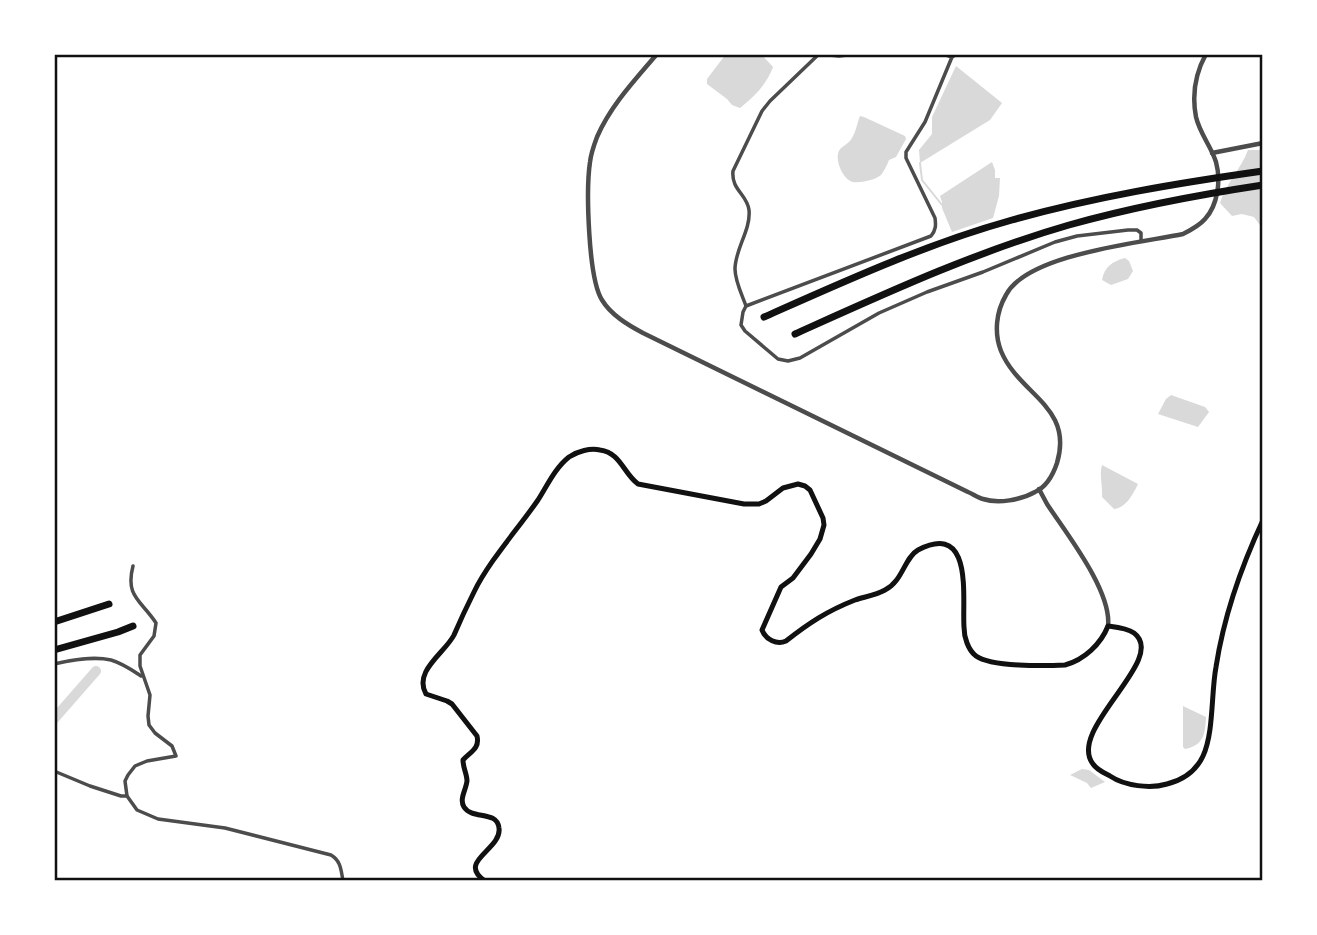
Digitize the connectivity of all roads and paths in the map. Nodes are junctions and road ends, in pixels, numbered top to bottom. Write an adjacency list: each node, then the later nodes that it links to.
1 (657, 54): 15 (street)
2 (820, 54): 3 (street); 12 (street)
3 (856, 54)
4 (943, 54): 6 (street)
5 (1206, 54): 8 (street)
6 (954, 56): 12 (street)
7 (1263, 143): 8 (street)
8 (1212, 153): 11 (street)
9 (1263, 172): 13 (highway)
10 (1263, 185): 14 (highway)
11 (1141, 242): 12 (street); 15 (street)
12 (746, 306)
13 (764, 317)
14 (795, 334)
15 (1039, 489): 21 (street)
16 (1263, 520): 21 (main road)
17 (133, 566): 24 (street)
18 (109, 604): 19 (highway)
19 (54, 622)
20 (133, 626): 22 (highway)
21 (1108, 626): 28 (main road)
22 (54, 650)
23 (54, 664): 24 (street)
24 (143, 677): 26 (street)
25 (54, 771): 26 (street)
26 (127, 796): 27 (street)
27 (343, 881)
28 (485, 881)

